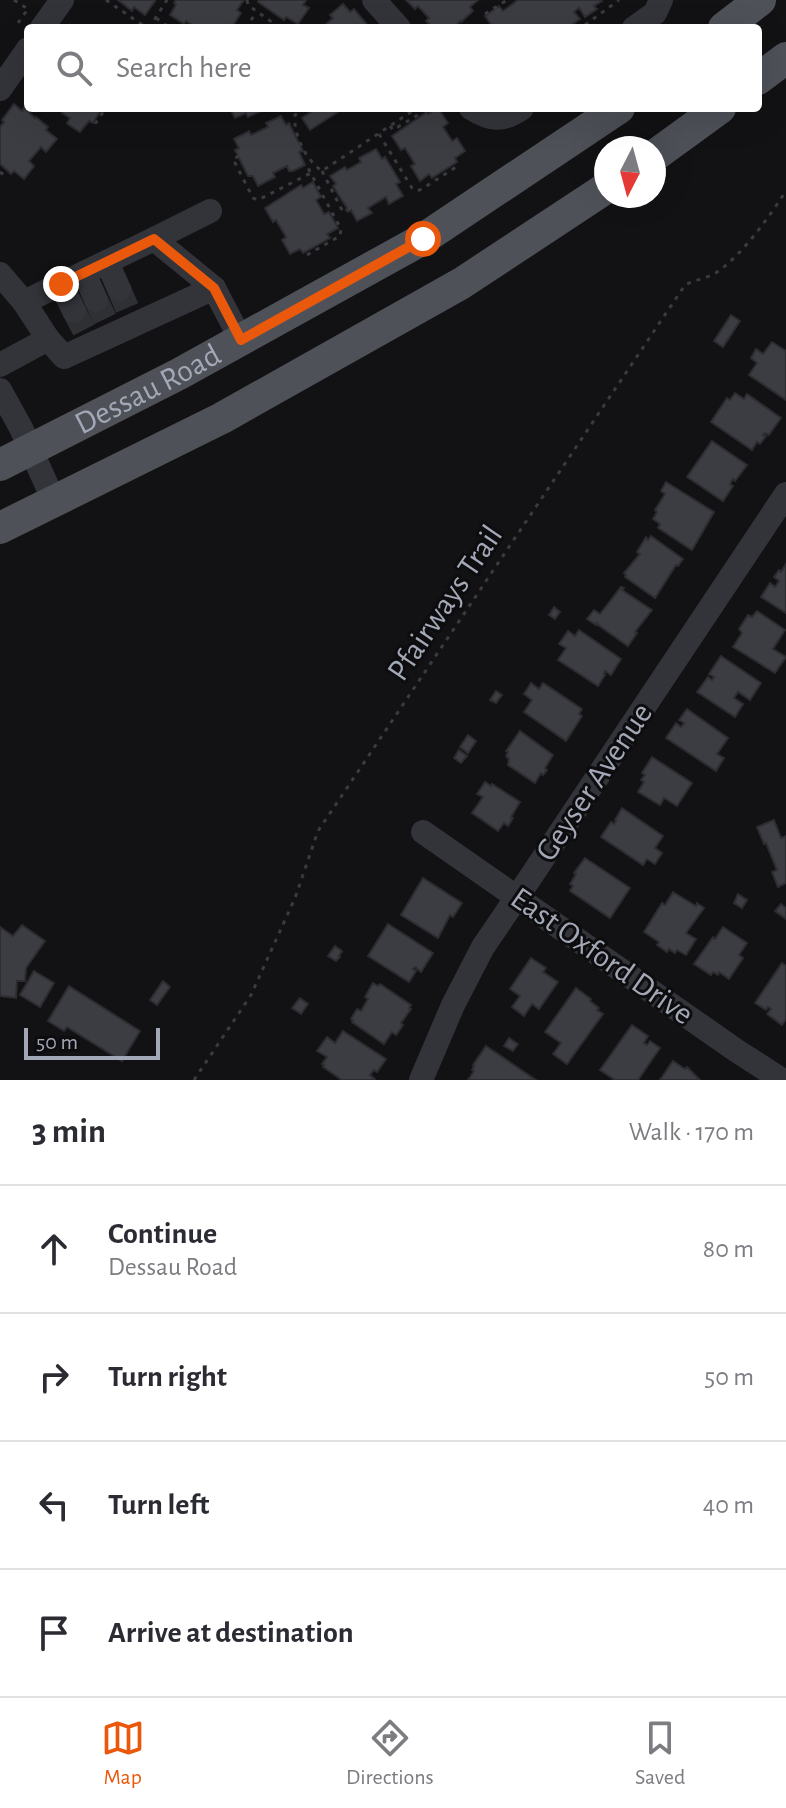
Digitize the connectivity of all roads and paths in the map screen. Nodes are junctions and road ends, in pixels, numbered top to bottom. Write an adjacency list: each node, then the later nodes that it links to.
1 (14, 0): 14 (path)
2 (62, 0): 15 (street)
3 (106, 0): 16 (path)
4 (167, 0): 13 (path)
5 (247, 0): 11 (path)
6 (374, 0): 21 (street)
7 (507, 0): 12 (path)
8 (619, 0): 22 (path)
9 (661, 0): 23 (street)
10 (760, 0): 24 (main road)
11 (257, 12): 19 (path); 20 (path)
12 (485, 14)
13 (156, 18): 17 (path); 18 (path)
14 (18, 23)
15 (45, 24)
16 (142, 24)
17 (151, 24)
18 (164, 24)
19 (248, 24)
20 (274, 24)
21 (395, 24)
22 (589, 24)
23 (640, 24)
24 (729, 24)
25 (24, 55): 28 (street)
26 (786, 58): 27 (main road)
27 (762, 76)
28 (0, 89)
29 (103, 112): 39 (path)
30 (299, 112): 45 (path)
31 (411, 112): 37 (path)
32 (420, 112): 40 (path)
33 (479, 112): 34 (street)
34 (517, 112)
35 (606, 112): 38 (main road, Dessau Road)
36 (714, 112): 43 (main road)
37 (400, 119): 40 (path); 41 (path)
38 (582, 119): 63 (main road, Dessau Road)
39 (95, 124)
40 (404, 124): 41 (path)
41 (390, 126): 42 (path)
42 (379, 134): 46 (path); 47 (path)
43 (666, 147)
44 (239, 156): 48 (path)
45 (310, 160): 47 (path); 48 (path)
46 (456, 167)
47 (322, 171): 51 (path)
48 (311, 173): 54 (path)
49 (786, 191): 73 (path, Pfairways Trail)
50 (594, 196): 69 (main road, Dessau Road)
51 (346, 210)
52 (210, 211): 53 (street)
53 (154, 239): 55 (street); 59 (street)
54 (307, 255)
55 (107, 262): 56 (street); 61 (street)
56 (84, 273): 58 (street); 61 (street)
57 (0, 274): 60 (street)
58 (61, 284): 60 (street); 61 (street)
59 (214, 288): 61 (street); 63 (street)
60 (24, 302): 62 (street)
61 (105, 318): 62 (street)
62 (48, 339): 64 (street)
63 (241, 340): 66 (main road, Dessau Road)
64 (0, 365)
65 (0, 390): 66 (street)
66 (31, 450): 67 (main road, Dessau Road); 69 (street)
67 (0, 465)
68 (786, 494): 72 (street, Geyser Avenue)
69 (54, 501): 70 (main road, Dessau Road)
70 (0, 528)
71 (423, 832): 72 (street, East Oxford Drive)
72 (517, 897): 74 (street, Geyser Avenue); 75 (street, East Oxford Drive)
73 (194, 1080)
74 (421, 1080)
75 (782, 1080)

